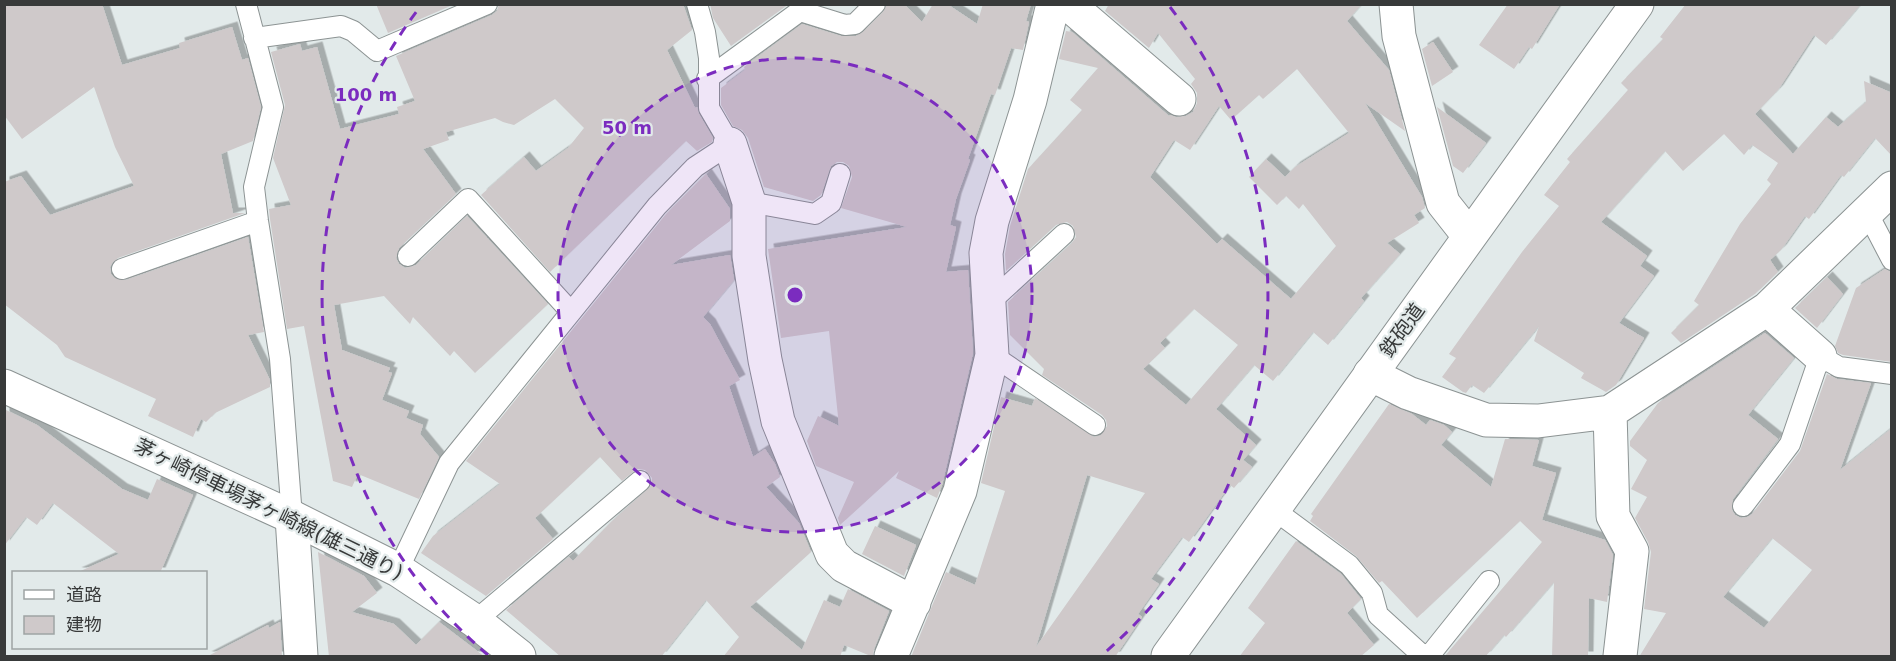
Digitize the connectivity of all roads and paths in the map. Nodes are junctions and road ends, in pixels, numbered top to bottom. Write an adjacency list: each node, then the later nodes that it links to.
1 (246, 4): 9 (lane)
2 (488, 4): 9 (lane)
3 (697, 4): 10 (lane)
4 (874, 4): 10 (lane)
5 (1053, 4): 23 (street)
6 (1068, 4): 11 (street)
7 (1396, 4): 19 (street)
8 (1637, 4): 19 (street, 鉄砲道)
9 (254, 38): 17 (lane)
10 (707, 79): 12 (lane)
11 (1179, 99)
12 (730, 144): 15 (street); 25 (lane)
13 (840, 174): 15 (lane)
14 (1892, 188): 16 (street)
15 (749, 202): 39 (street)
16 (1867, 212): 21 (lane); 24 (street)
17 (258, 221): 22 (lane); 36 (lane)
18 (1064, 234): 23 (lane)
19 (1468, 236): 28 (street, 鉄砲道)
20 (408, 256): 25 (lane)
21 (1892, 260)
22 (122, 269)
23 (988, 304): 26 (street)
24 (1767, 309): 27 (street); 31 (street)
25 (571, 312): 37 (lane)
26 (992, 355): 32 (lane); 39 (street)
27 (1820, 356): 29 (lane); 34 (lane)
28 (1370, 374): 31 (street); 35 (street, 鉄砲道)
29 (1892, 374)
30 (4, 386): 36 (street, 茅ヶ崎停車場茅ヶ崎線(雄三通り))
31 (1610, 412): 47 (street)
32 (1095, 425)
33 (640, 481): 40 (lane)
34 (1743, 506)
35 (1273, 509): 44 (street, 鉄砲道); 45 (lane)
36 (292, 517): 37 (street, 茅ヶ崎停車場茅ヶ崎線(雄三通り)); 41 (street)
37 (398, 570): 40 (street, 茅ヶ崎停車場茅ヶ崎線(雄三通り))
38 (1489, 581): 46 (lane)
39 (914, 603): 43 (street)
40 (475, 621): 42 (street, 茅ヶ崎停車場茅ヶ崎線(雄三通り))
41 (301, 657)
42 (519, 657)
43 (891, 657)
44 (1168, 657)
45 (1423, 657)
46 (1430, 657)
47 (1620, 657)

